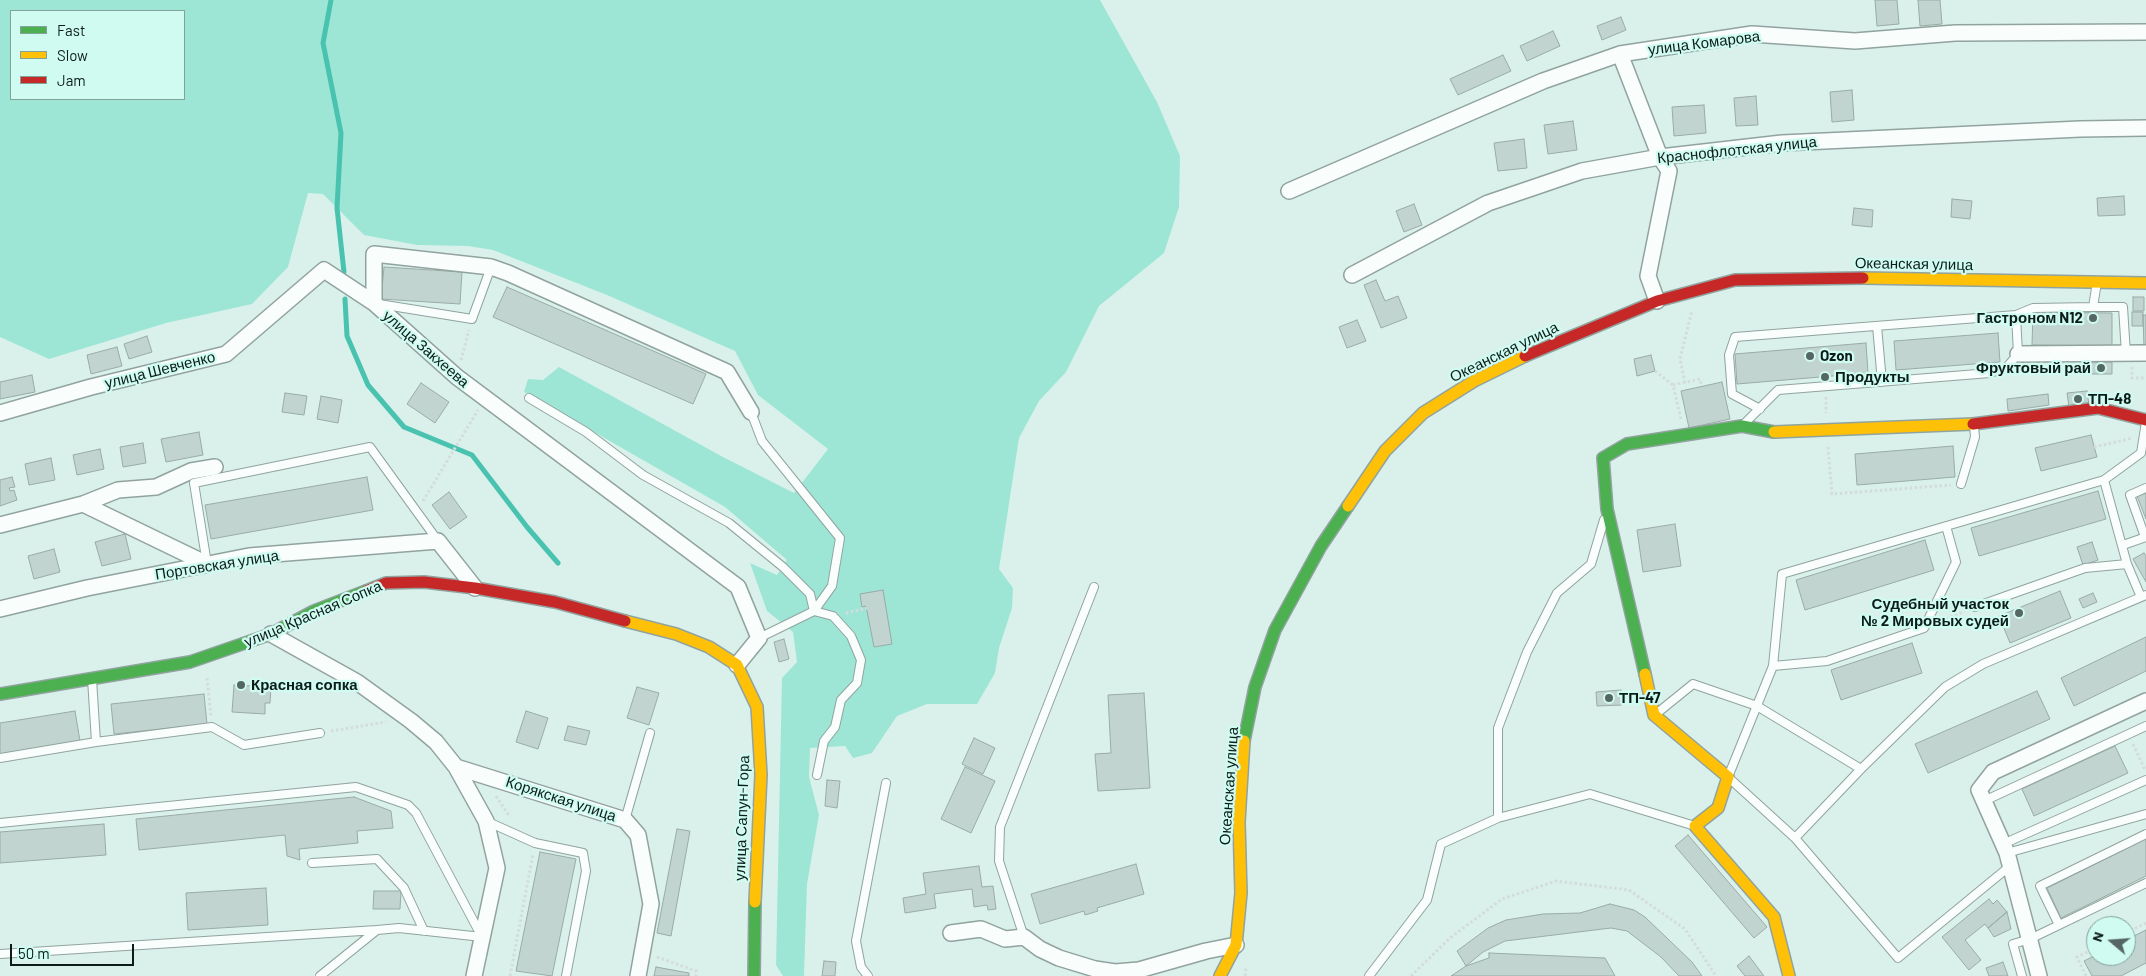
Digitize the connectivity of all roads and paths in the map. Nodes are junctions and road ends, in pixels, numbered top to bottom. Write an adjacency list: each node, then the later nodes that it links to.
1 (2146, 32): 2 (street, улица Комарова)
2 (1620, 54): 4 (street); 5 (street, улица Комарова)
3 (2146, 128): 4 (street, Краснофлотская улица)
4 (1660, 157): 7 (street, Краснофлотская улица); 10 (street)
5 (1289, 192)
6 (491, 267): 11 (street, улица Закхеева); 15 (lane); 30 (street, улица Закхеева)
7 (1352, 275)
8 (2096, 282): 9 (main road, Океанская улица); 10 (main road, Океанская улица); 13 (lane)
9 (2146, 283)
10 (1657, 301): 109 (main road, Океанская улица)
11 (374, 303): 15 (lane); 21 (street, улица Закхеева); 31 (street, улица Шевченко)
12 (1694, 304): 22 (path)
13 (2093, 307): 14 (lane); 19 (lane)
14 (2016, 316): 16 (lane); 18 (lane)
15 (472, 319): 21 (path)
16 (1877, 326): 23 (lane); 29 (lane)
17 (2146, 353): 19 (street)
18 (2018, 354): 19 (street); 23 (lane)
19 (2126, 354)
20 (1655, 371): 24 (path)
21 (457, 377): 28 (street, улица Закхеева)
22 (1685, 382): 24 (path); 25 (path)
23 (1882, 382): 26 (lane)
24 (1674, 385): 36 (path)
25 (1702, 386)
26 (1825, 386): 29 (lane); 35 (path)
27 (529, 398): 59 (lane)
28 (485, 399): 45 (path); 63 (street, улица Закхеева)
29 (1760, 409): 34 (lane)
30 (751, 412): 59 (lane)
31 (0, 413)
32 (2146, 420): 33 (main road); 37 (lane)
33 (1974, 424): 35 (main road); 41 (lane)
34 (1742, 426): 35 (main road); 36 (main road)
35 (1827, 431): 41 (path)
36 (1684, 436): 44 (main road)
37 (2143, 436): 38 (path); 40 (lane)
38 (2094, 447)
39 (215, 467): 43 (street)
40 (2104, 480): 47 (lane); 50 (lane)
41 (1961, 484)
42 (2146, 488): 48 (lane)
43 (83, 504): 46 (street); 51 (street)
44 (1608, 510): 71 (main road); 90 (lane)
45 (417, 511): 49 (lane); 51 (lane)
46 (0, 525)
47 (1946, 526): 61 (lane); 65 (lane)
48 (2145, 537): 50 (lane)
49 (438, 541): 51 (street, Портовская улица); 54 (street)
50 (2123, 545): 52 (lane)
51 (207, 564): 58 (street, Портовская улица)
52 (2127, 564): 55 (lane); 56 (lane)
53 (1094, 587): 107 (lane)
54 (475, 588): 62 (main road, улица Красная Сопка); 64 (main road, улица Красная Сопка)
55 (2143, 596): 82 (lane)
56 (1975, 607): 61 (path)
57 (867, 608): 60 (path)
58 (0, 609)
59 (814, 611): 60 (lane); 63 (lane)
60 (833, 616): 84 (lane)
61 (1924, 628): 65 (lane)
62 (271, 634): 67 (main road, улица Красная Сопка); 81 (street)
63 (759, 638): 64 (street)
64 (738, 665): 121 (main road, улица Сапун-Гора)
65 (1773, 666): 70 (lane)
66 (207, 678): 74 (path)
67 (92, 679): 68 (main road, улица Красная Сопка); 78 (lane)
68 (0, 694)
69 (2146, 701): 88 (street)
70 (1757, 706): 71 (lane); 82 (lane); 85 (lane)
71 (1654, 715): 85 (main road)
72 (393, 721): 75 (path)
73 (2146, 726): 77 (lane)
74 (212, 727): 75 (lane); 78 (lane)
75 (320, 733)
76 (650, 733): 92 (lane)
77 (2129, 734): 80 (path); 88 (lane)
78 (96, 742): 79 (lane)
79 (0, 758)
80 (2141, 762)
81 (456, 767): 83 (street, Корякская улица); 93 (street)
82 (1861, 769): 97 (lane)
83 (484, 775): 91 (path); 92 (street, Корякская улица)
84 (817, 775)
85 (1728, 777): 95 (main road); 97 (lane)
86 (2146, 780): 99 (lane)
87 (886, 783): 122 (lane)
88 (1984, 801): 99 (street)
89 (2146, 814): 99 (lane)
90 (1498, 818): 95 (lane); 123 (lane)
91 (514, 820)
92 (625, 820): 110 (street, Корякская улица)
93 (486, 821): 98 (lane); 106 (street)
94 (0, 823): 106 (lane)
95 (1695, 826): 126 (main road)
96 (2146, 834): 102 (lane)
97 (1795, 838): 99 (lane)
98 (535, 843): 117 (path); 118 (lane)
99 (2007, 854): 108 (street)
100 (312, 863): 104 (lane)
101 (2146, 883): 102 (lane)
102 (2059, 925): 108 (lane)
103 (377, 930): 104 (lane); 112 (lane); 115 (lane)
104 (424, 931): 106 (lane)
105 (951, 934): 107 (street)
106 (482, 937): 116 (street)
107 (1024, 937): 113 (street)
108 (2030, 939): 127 (lane); 128 (street)
109 (1236, 945): 113 (street); 114 (main road, Океанская улица)
110 (642, 952): 119 (street, Корякская улица); 120 (path)
111 (2086, 953): 129 (path)
112 (0, 954)
113 (1116, 974)
114 (1222, 974)
115 (320, 976)
116 (474, 976)
117 (510, 976)
118 (566, 976)
119 (638, 976)
120 (696, 976)
121 (754, 976)
122 (868, 976)
123 (1369, 976)
124 (1411, 976): 125 (path)
125 (1716, 976)
126 (1789, 976)
127 (2022, 976)
128 (2040, 976)
129 (2086, 976)

